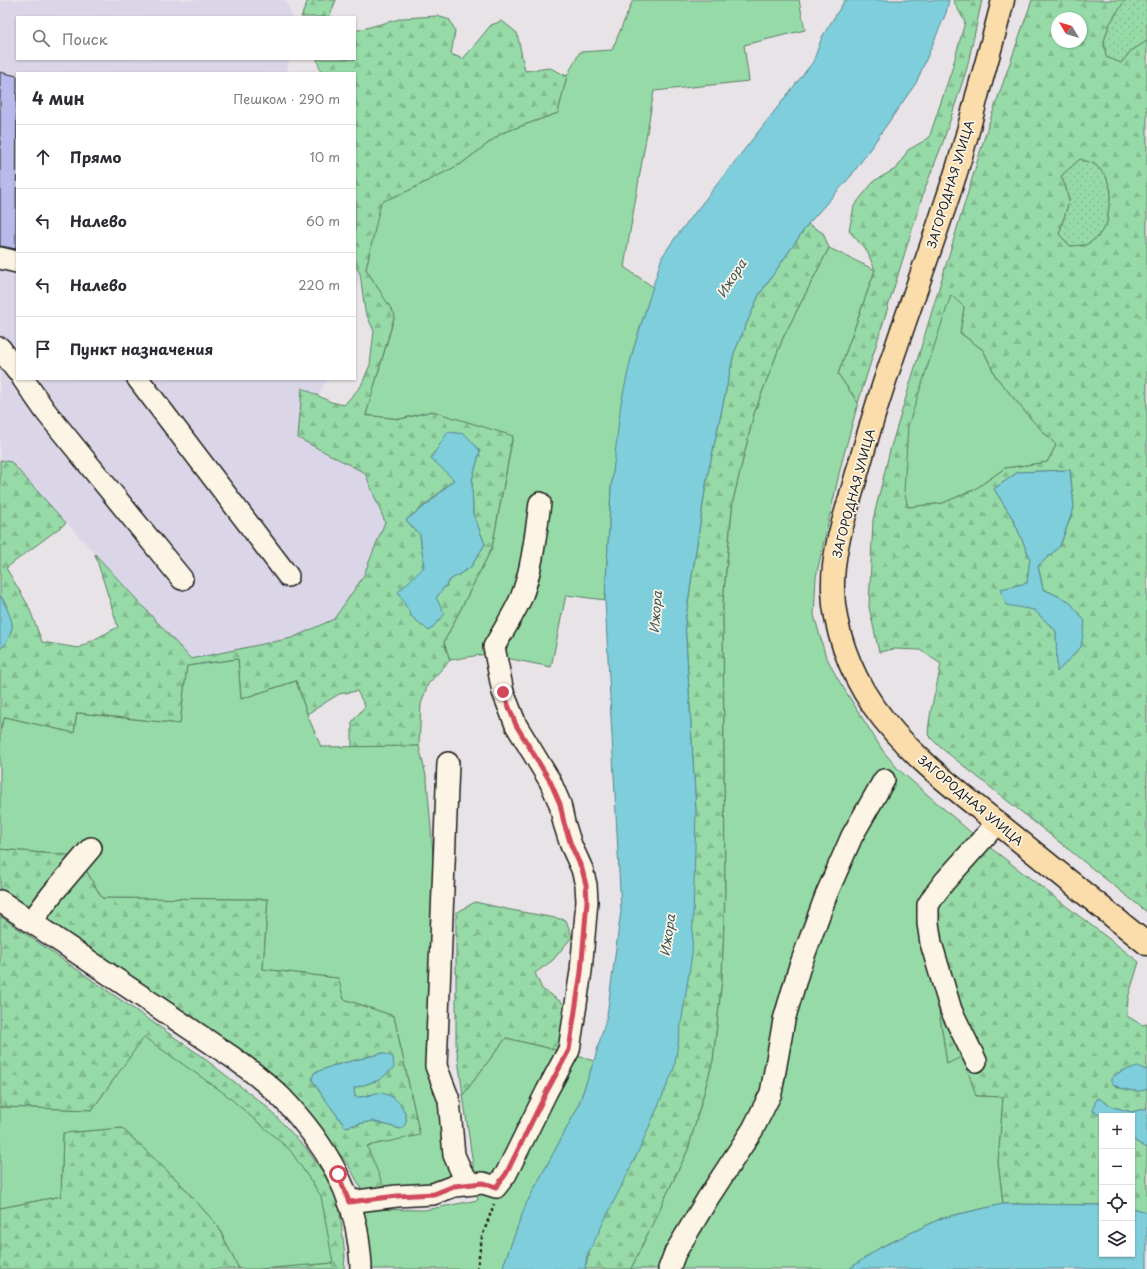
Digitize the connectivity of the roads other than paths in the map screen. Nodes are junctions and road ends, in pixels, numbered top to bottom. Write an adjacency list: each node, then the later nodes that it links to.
1 (1003, 0): 13 (main road, ЗАГОРОДНАЯ УЛИЦА)
2 (0, 258): 3 (street)
3 (16, 262)
4 (0, 348): 5 (street)
5 (16, 370)
6 (24, 380): 10 (street)
7 (139, 380): 9 (street)
8 (540, 503): 19 (street)
9 (288, 576)
10 (182, 579)
11 (448, 763): 19 (street)
12 (884, 780): 22 (street)
13 (997, 823): 17 (main road, ЗАГОРОДНАЯ УЛИЦА); 18 (street)
14 (92, 848): 16 (street)
15 (0, 901): 16 (street)
16 (31, 922): 20 (street)
17 (1147, 944)
18 (976, 1061)
19 (471, 1184): 20 (street)
20 (349, 1202): 21 (street)
21 (361, 1269)
22 (669, 1269)

